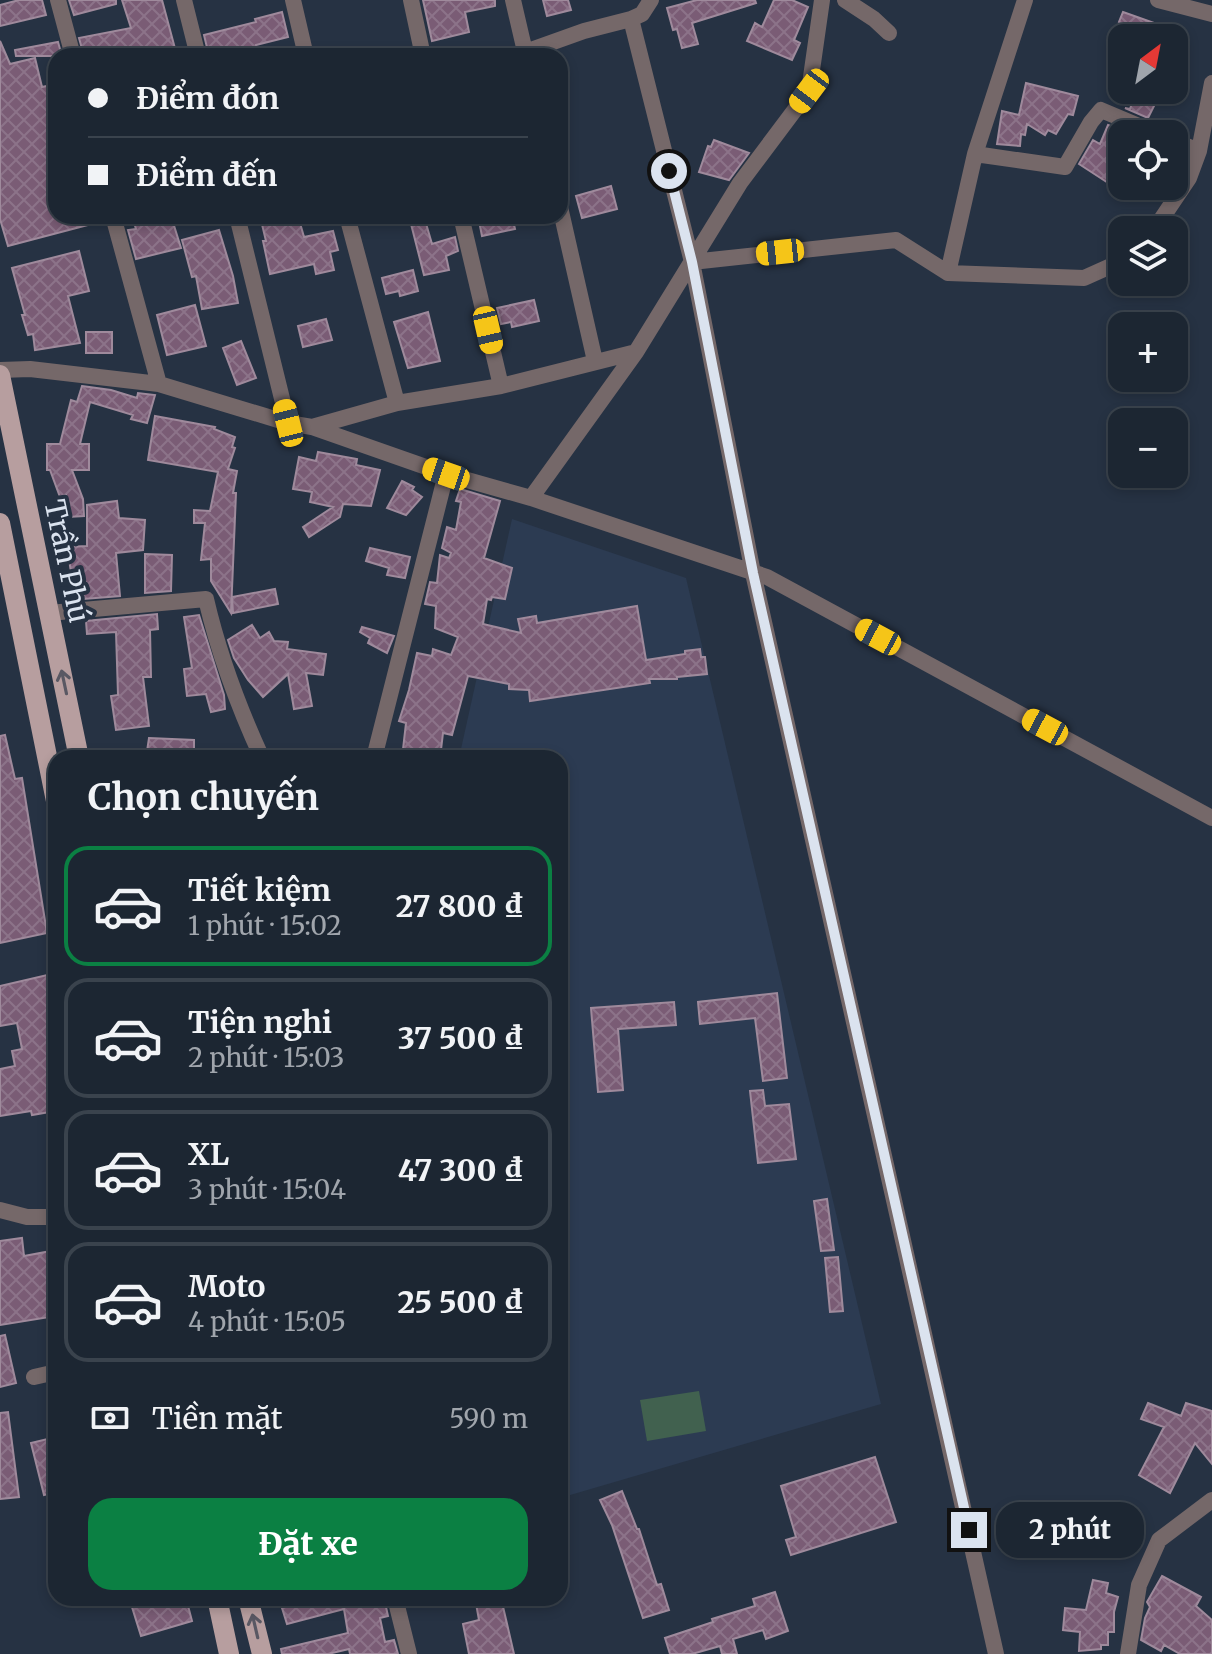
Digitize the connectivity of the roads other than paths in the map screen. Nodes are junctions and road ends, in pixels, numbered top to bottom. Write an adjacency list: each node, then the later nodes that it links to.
1 (58, 0): 14 (street)
2 (184, 0): 15 (street)
3 (293, 0): 16 (street)
4 (411, 0): 17 (street)
5 (513, 0): 18 (street)
6 (651, 0): 12 (street)
7 (822, 0): 31 (street)
8 (845, 0): 13 (street)
9 (1025, 0): 24 (street)
10 (1158, 0): 11 (street)
11 (1212, 14)
12 (631, 19): 19 (street); 31 (street)
13 (889, 33)
14 (71, 48)
15 (196, 48)
16 (304, 48)
17 (421, 48)
18 (521, 48)
19 (540, 48)
20 (1212, 83): 23 (street)
21 (1125, 120): 24 (street)
22 (1188, 147): 23 (street)
23 (1199, 151): 25 (street)
24 (975, 154): 33 (street)
25 (1163, 216)
26 (115, 224): 37 (street)
27 (239, 224): 40 (street)
28 (349, 224): 39 (street)
29 (463, 224): 38 (street)
30 (564, 224): 35 (street)
31 (692, 262): 33 (street); 34 (street); 45 (street)
32 (1108, 267): 33 (street)
33 (948, 273)
34 (636, 352): 35 (street); 43 (street)
35 (595, 361): 38 (street)
36 (0, 372): 37 (street); 47 (main road, Trần Phú)
37 (159, 384): 40 (street)
38 (501, 386): 39 (street)
39 (397, 403): 41 (street)
40 (288, 423): 41 (street)
41 (312, 427): 42 (street)
42 (446, 474): 43 (street); 50 (street)
43 (531, 498): 45 (street)
44 (0, 523): 46 (main road, Trần Phú)
45 (753, 573): 52 (street); 64 (street)
46 (7, 588): 51 (main road, Trần Phú)
47 (49, 613): 48 (main road, Trần Phú, one-way to 47); 49 (street)
48 (77, 750)
49 (258, 750)
50 (376, 750)
51 (48, 766)
52 (1212, 818)
53 (0, 1210): 54 (street)
54 (48, 1217)
55 (48, 1374): 56 (street)
56 (34, 1377)
57 (1212, 1500): 65 (street)
58 (219, 1606): 61 (main road)
59 (250, 1606): 62 (main road, one-way to 59)
60 (397, 1606): 63 (street)
61 (229, 1654)
62 (262, 1654)
63 (409, 1654)
64 (996, 1654)
65 (1128, 1654)

